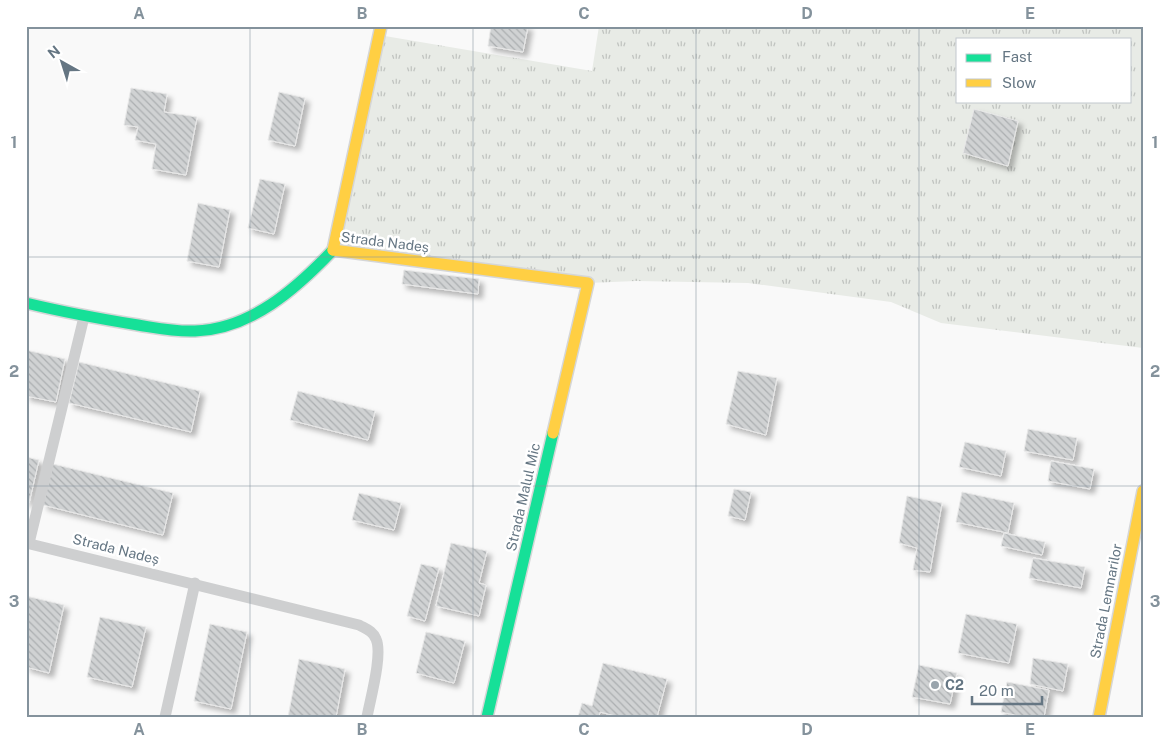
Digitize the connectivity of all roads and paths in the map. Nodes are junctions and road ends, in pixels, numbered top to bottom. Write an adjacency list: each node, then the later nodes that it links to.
1 (381, 26): 2 (street)
2 (333, 250): 3 (street, Strada Nadeș); 5 (street, Strada Nadeș)
3 (588, 283): 11 (street, Strada Malul Mic)
4 (26, 303): 5 (street, Strada Nadeș)
5 (84, 317): 7 (lane, Strada Nadeș)
6 (1143, 491): 12 (street, Strada Lemnarilor)
7 (28, 543): 8 (lane, Strada Nadeș)
8 (196, 583): 9 (lane); 10 (lane, Strada Nadeș)
9 (166, 717)
10 (367, 717)
11 (487, 717)
12 (1099, 717)

